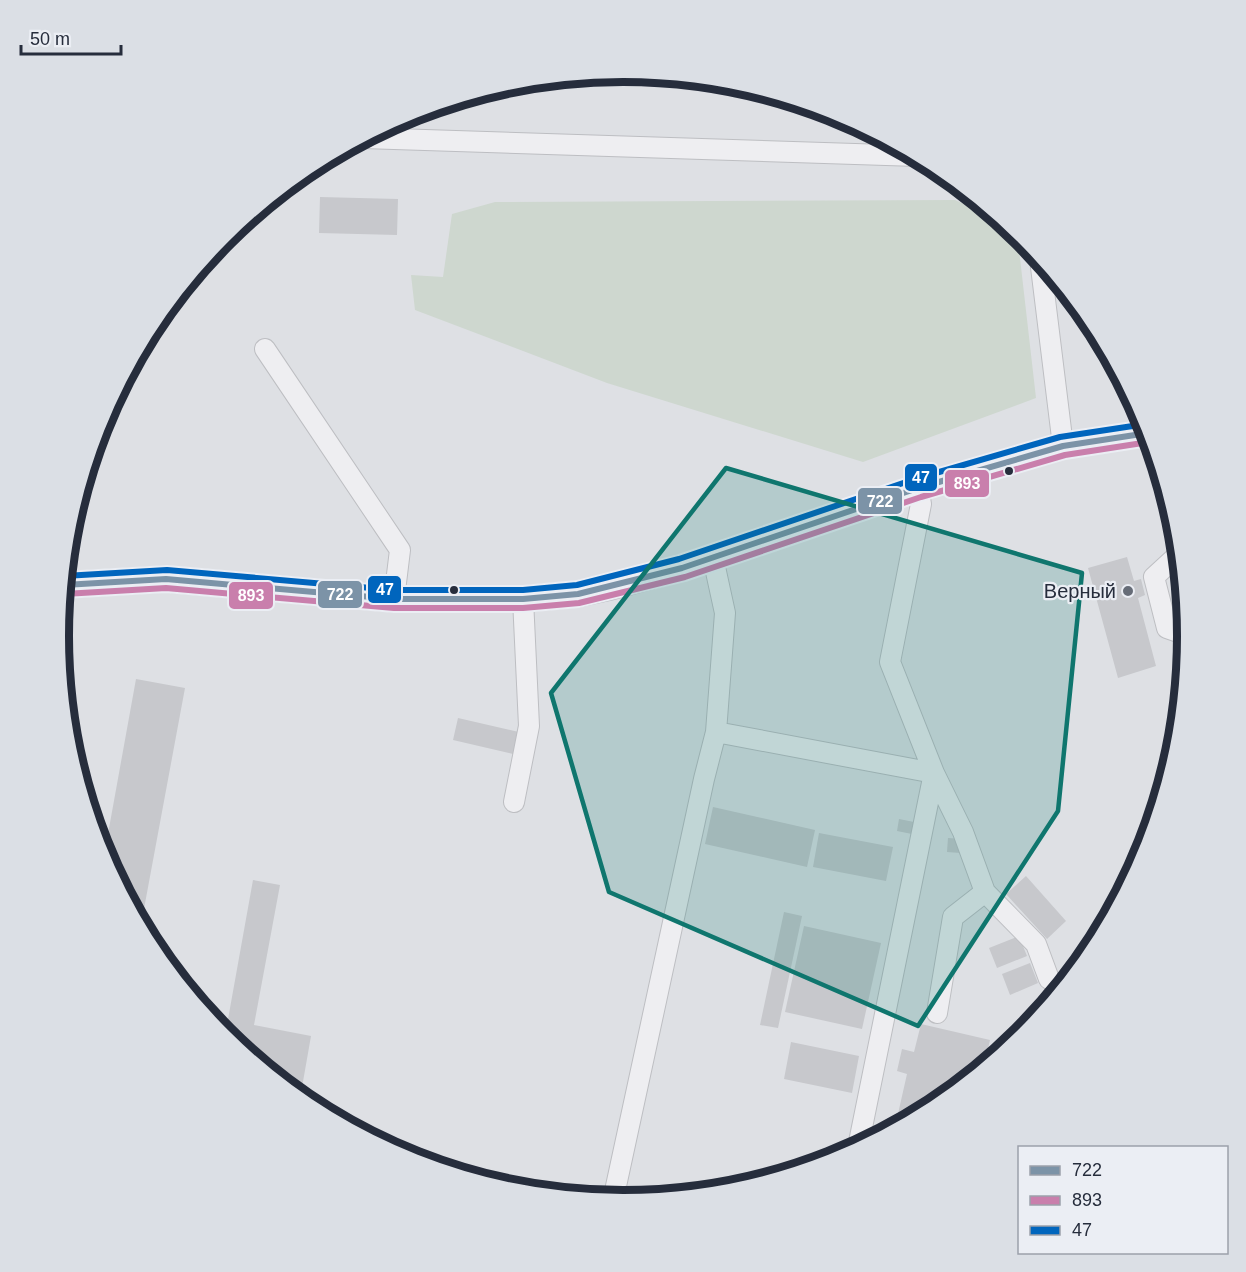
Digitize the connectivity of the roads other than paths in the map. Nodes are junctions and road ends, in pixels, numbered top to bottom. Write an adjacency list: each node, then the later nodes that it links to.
1 (379, 139): 2 (street)
2 (899, 155)
3 (1042, 273): 6 (street)
4 (265, 349): 11 (street)
5 (1139, 434): 6 (main road)
6 (1063, 446): 7 (main road)
7 (918, 488): 8 (main road); 15 (street)
8 (713, 558): 12 (main road); 14 (street)
9 (1172, 561): 13 (street)
10 (72, 584): 11 (main road)
11 (394, 599): 12 (main road)
12 (523, 599): 16 (street)
13 (1177, 631)
14 (716, 732): 15 (street); 21 (street)
15 (934, 773): 17 (street); 20 (street)
16 (514, 802)
17 (985, 892): 18 (street); 19 (street)
18 (1049, 979)
19 (937, 1013)
20 (860, 1137)
21 (615, 1190)

